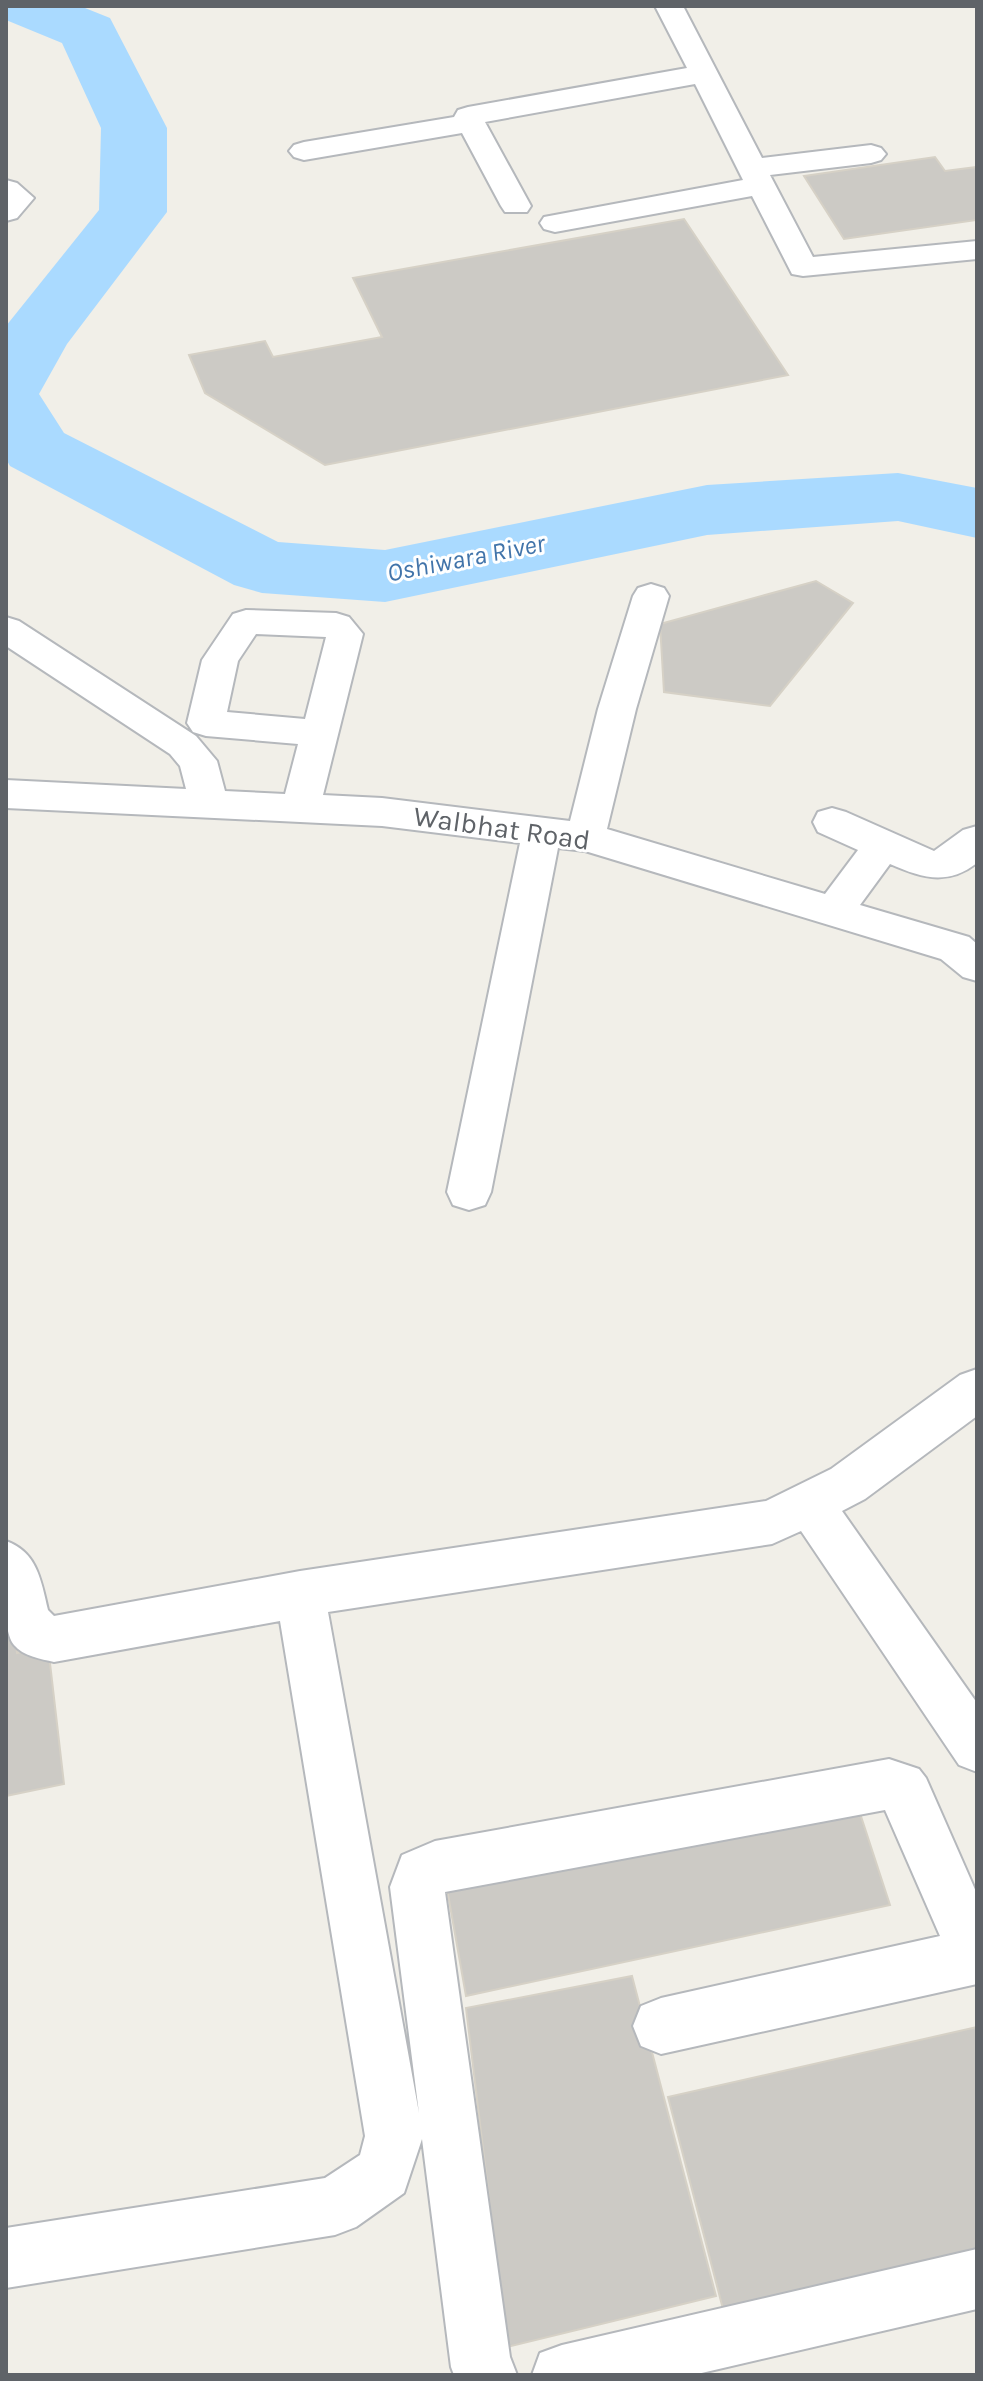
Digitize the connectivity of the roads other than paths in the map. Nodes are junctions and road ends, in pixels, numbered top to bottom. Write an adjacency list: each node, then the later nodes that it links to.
1 (669, 6): 2 (street)
2 (703, 74): 3 (street); 6 (street)
3 (469, 123): 4 (street); 8 (street)
4 (304, 151)
5 (871, 154): 6 (street)
6 (758, 176): 10 (street); 11 (street)
7 (6, 189): 9 (street)
8 (516, 206)
9 (6, 212)
10 (555, 223)
11 (977, 250)
12 (651, 596): 20 (street)
13 (6, 629): 16 (street)
14 (319, 733): 17 (street)
15 (6, 794): 16 (street, Walbhat Road)
16 (209, 802): 17 (street, Walbhat Road)
17 (301, 807): 19 (street, Walbhat Road)
18 (832, 822): 22 (street)
19 (542, 831): 20 (street, Walbhat Road); 25 (street)
20 (586, 837): 23 (street, Walbhat Road)
21 (977, 840): 22 (street)
22 (883, 845): 23 (street)
23 (834, 911): 24 (street, Walbhat Road)
24 (970, 947)
25 (469, 1192)
26 (977, 1389): 27 (street)
27 (810, 1504): 29 (street); 30 (street)
28 (6, 1563): 29 (street)
29 (300, 1594): 33 (street)
30 (977, 1747)
31 (976, 1956): 32 (street); 35 (street)
32 (661, 2026)
33 (6, 2258)
34 (977, 2279): 36 (street)
35 (487, 2375)
36 (562, 2375)

